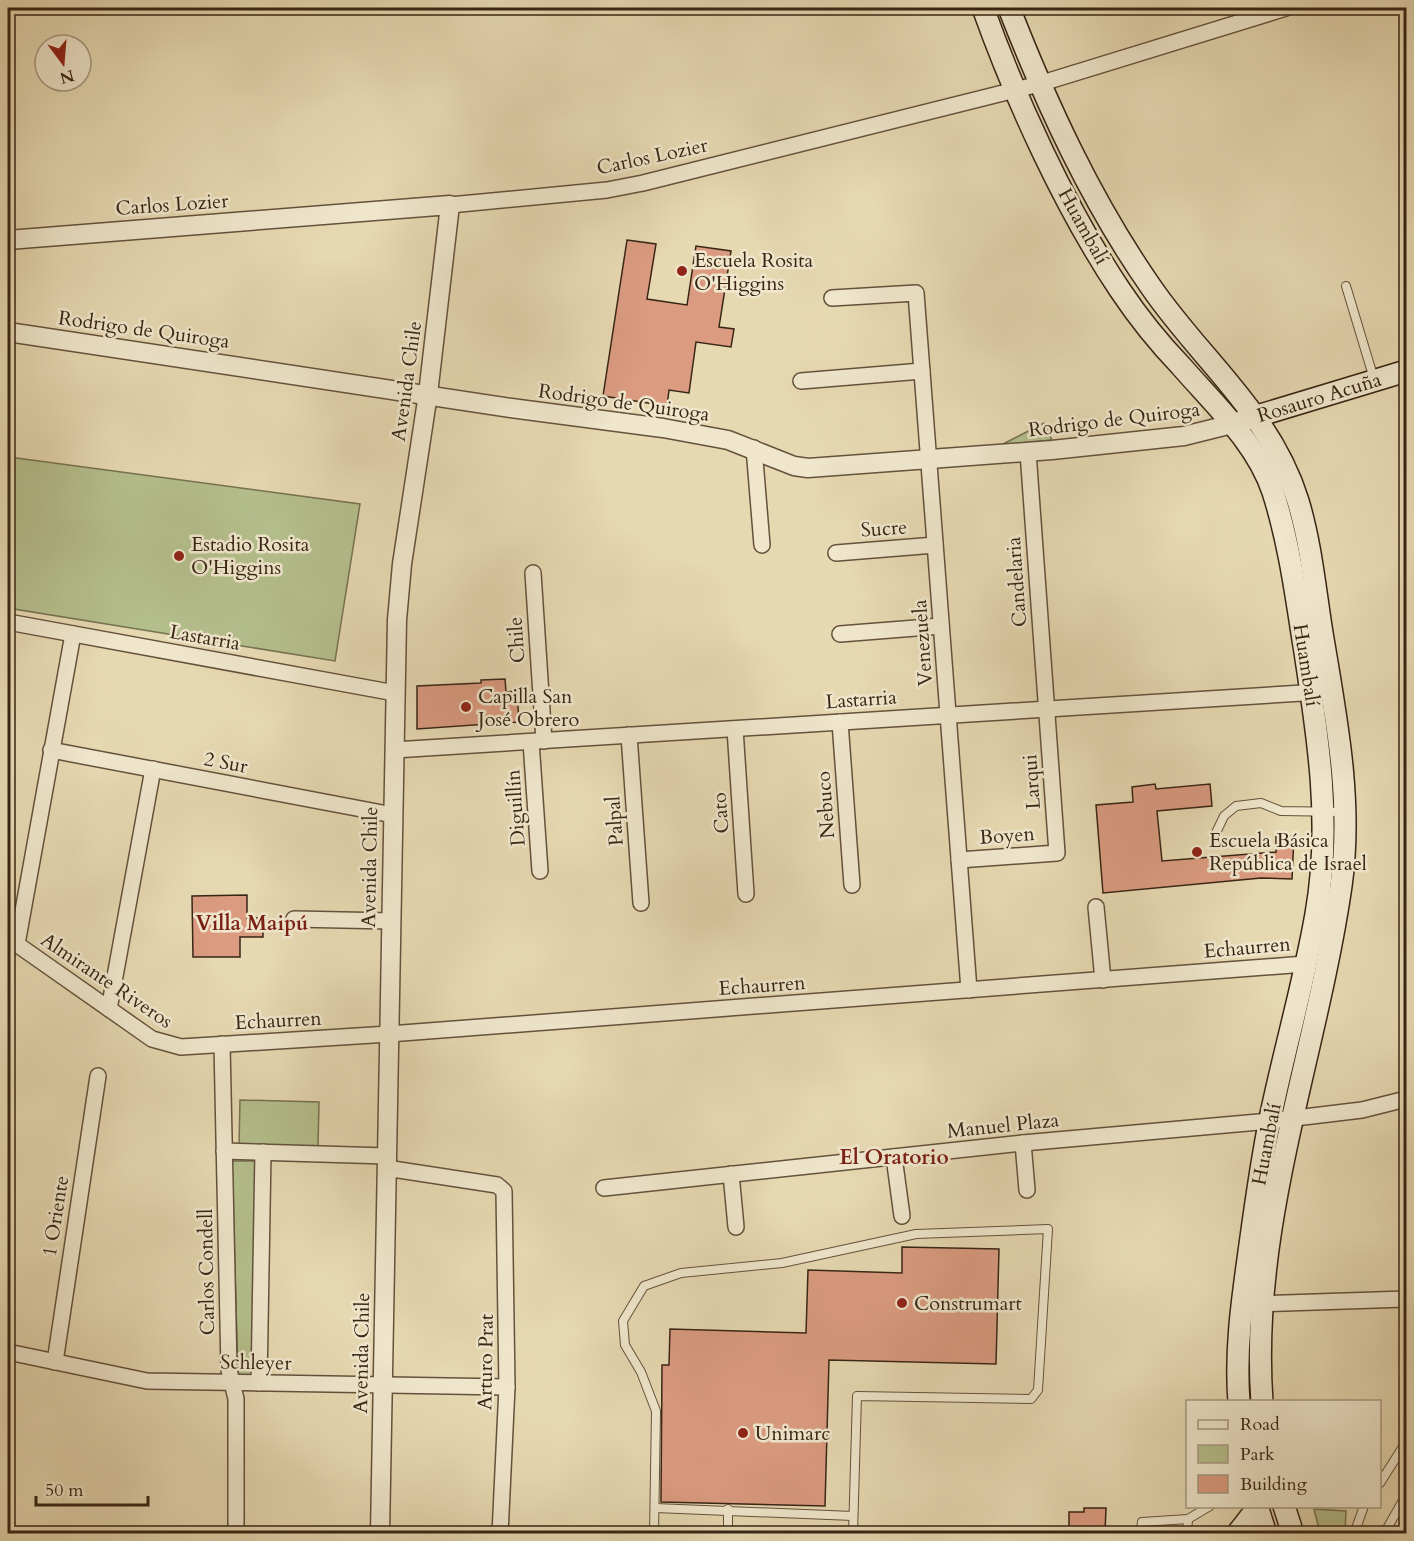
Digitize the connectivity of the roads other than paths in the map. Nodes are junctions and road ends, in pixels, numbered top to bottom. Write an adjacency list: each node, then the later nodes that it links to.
1 (983, 8): 5 (main road, Huambalí)
2 (1009, 8): 4 (main road, Huambalí)
3 (1286, 8): 4 (street, Carlos Lozier)
4 (1039, 84): 5 (street, Carlos Lozier); 16 (main road, Huambalí)
5 (1015, 90): 6 (street, Carlos Lozier); 17 (main road, Huambalí)
6 (450, 205): 7 (street, Carlos Lozier); 15 (street, Avenida Chile)
7 (8, 240)
8 (1346, 286): 14 (lane)
9 (832, 298): 11 (street, Venezuela)
10 (8, 332): 15 (street, Rodrigo de Quiroga)
11 (922, 371): 13 (street); 20 (street, Venezuela)
12 (1407, 371): 14 (main road, Rosauro Acuña)
13 (801, 381)
14 (1374, 381): 16 (main road, Rosauro Acuña)
15 (428, 394): 18 (street, Rodrigo de Quiroga); 30 (street, Avenida Chile)
16 (1257, 416): 17 (main road, Rosauro Acuña); 29 (main road, Huambalí)
17 (1232, 424): 19 (street, Rodrigo de Quiroga); 29 (main road, Huambalí)
18 (754, 448): 20 (street, Rodrigo de Quiroga); 21 (street)
19 (1028, 452): 20 (street, Rodrigo de Quiroga); 31 (street, Candelaria)
20 (929, 460): 22 (street, Venezuela)
21 (762, 545)
22 (935, 545): 23 (street, Sucre); 26 (street, Venezuela)
23 (836, 553)
24 (533, 573): 36 (street, Chile)
25 (8, 622): 27 (street, Lastarria)
26 (941, 626): 28 (street); 32 (street, Venezuela)
27 (73, 634): 30 (street, Lastarria); 37 (street)
28 (840, 634)
29 (1321, 692): 31 (street, Lastarria); 40 (main road, Huambalí); 41 (main road, Huambalí)
30 (395, 693): 38 (street, Avenida Chile)
31 (1047, 708): 32 (street, Lastarria); 44 (street, Larqui)
32 (948, 715): 33 (street, Lastarria); 45 (street, Venezuela)
33 (840, 722): 34 (street, Lastarria); 47 (street, Nebuco)
34 (735, 729): 35 (street, Lastarria); 48 (street, Cato)
35 (629, 735): 36 (street, Lastarria); 49 (street, Palpal)
36 (538, 741): 38 (street, Lastarria); 46 (street, Diguillín)
37 (51, 750): 39 (street, 2 Sur); 53 (street)
38 (394, 750): 42 (street, Avenida Chile)
39 (153, 769): 42 (street, 2 Sur); 57 (street)
40 (1324, 811): 41 (lane); 43 (lane); 54 (main road, Huambalí)
41 (1346, 812): 62 (main road, Huambalí)
42 (393, 815): 52 (street, Avenida Chile)
43 (1215, 835)
44 (1057, 853): 45 (street, Boyen)
45 (959, 860): 56 (street, Venezuela)
46 (540, 871)
47 (852, 885)
48 (746, 894)
49 (641, 903)
50 (1096, 907): 55 (street)
51 (294, 919): 52 (street)
52 (391, 921): 58 (street, Avenida Chile)
53 (12, 941): 57 (street, Almirante Riveros)
54 (1305, 964): 55 (street, Echaurren); 63 (main road, Huambalí)
55 (1103, 980): 56 (street, Echaurren)
56 (969, 990): 58 (street, Echaurren)
57 (109, 1009): 59 (street, Almirante Riveros)
58 (389, 1034): 59 (street, Echaurren); 68 (street, Avenida Chile)
59 (222, 1044): 65 (street, Carlos Condell)
60 (98, 1076): 77 (street, 1 Oriente)
61 (1407, 1100): 62 (street, Manuel Plaza)
62 (1291, 1119): 63 (street, Manuel Plaza); 75 (main road, Huambalí)
63 (1270, 1121): 64 (street, Manuel Plaza); 75 (main road, Huambalí)
64 (1023, 1143): 67 (street, Manuel Plaza); 71 (street)
65 (224, 1151): 66 (street); 78 (street, Carlos Condell)
66 (262, 1152): 68 (street); 79 (street)
67 (894, 1157): 69 (street, Manuel Plaza); 72 (street)
68 (387, 1162): 80 (street, Avenida Chile); 81 (street, Arturo Prat)
69 (731, 1174): 70 (street, Manuel Plaza); 73 (street)
70 (604, 1188)
71 (1027, 1190)
72 (902, 1216)
73 (736, 1227)
74 (1407, 1299): 75 (street)
75 (1252, 1304): 82 (main road, Huambalí); 83 (main road, Huambalí)
76 (8, 1353): 77 (street, Schleyer)
77 (55, 1362): 78 (street, Schleyer)
78 (232, 1383): 79 (street, Schleyer); 96 (street, Carlos Condell)
79 (259, 1383): 80 (street, Schleyer)
80 (382, 1385): 81 (street, Schleyer); 97 (street, Avenida Chile)
81 (507, 1387): 98 (street, Arturo Prat)
82 (1239, 1400)
83 (1262, 1400)
84 (1407, 1442): 85 (lane)
85 (1381, 1481)
86 (1407, 1495): 108 (lane)
87 (655, 1508): 93 (lane); 94 (lane); 99 (lane)
88 (1207, 1508): 95 (lane)
89 (1257, 1508): 104 (main road)
90 (1258, 1508): 105 (main road)
91 (1285, 1508): 106 (main road)
92 (1363, 1508): 107 (lane)
93 (728, 1509): 94 (lane); 100 (lane)
94 (853, 1516): 101 (lane)
95 (1188, 1519): 102 (lane); 103 (lane)
96 (236, 1533)
97 (380, 1533)
98 (500, 1533)
99 (654, 1533)
100 (728, 1533)
101 (852, 1533)
102 (1140, 1533)
103 (1187, 1533)
104 (1237, 1533)
105 (1266, 1533)
106 (1293, 1533)
107 (1354, 1533)
108 (1384, 1533)

